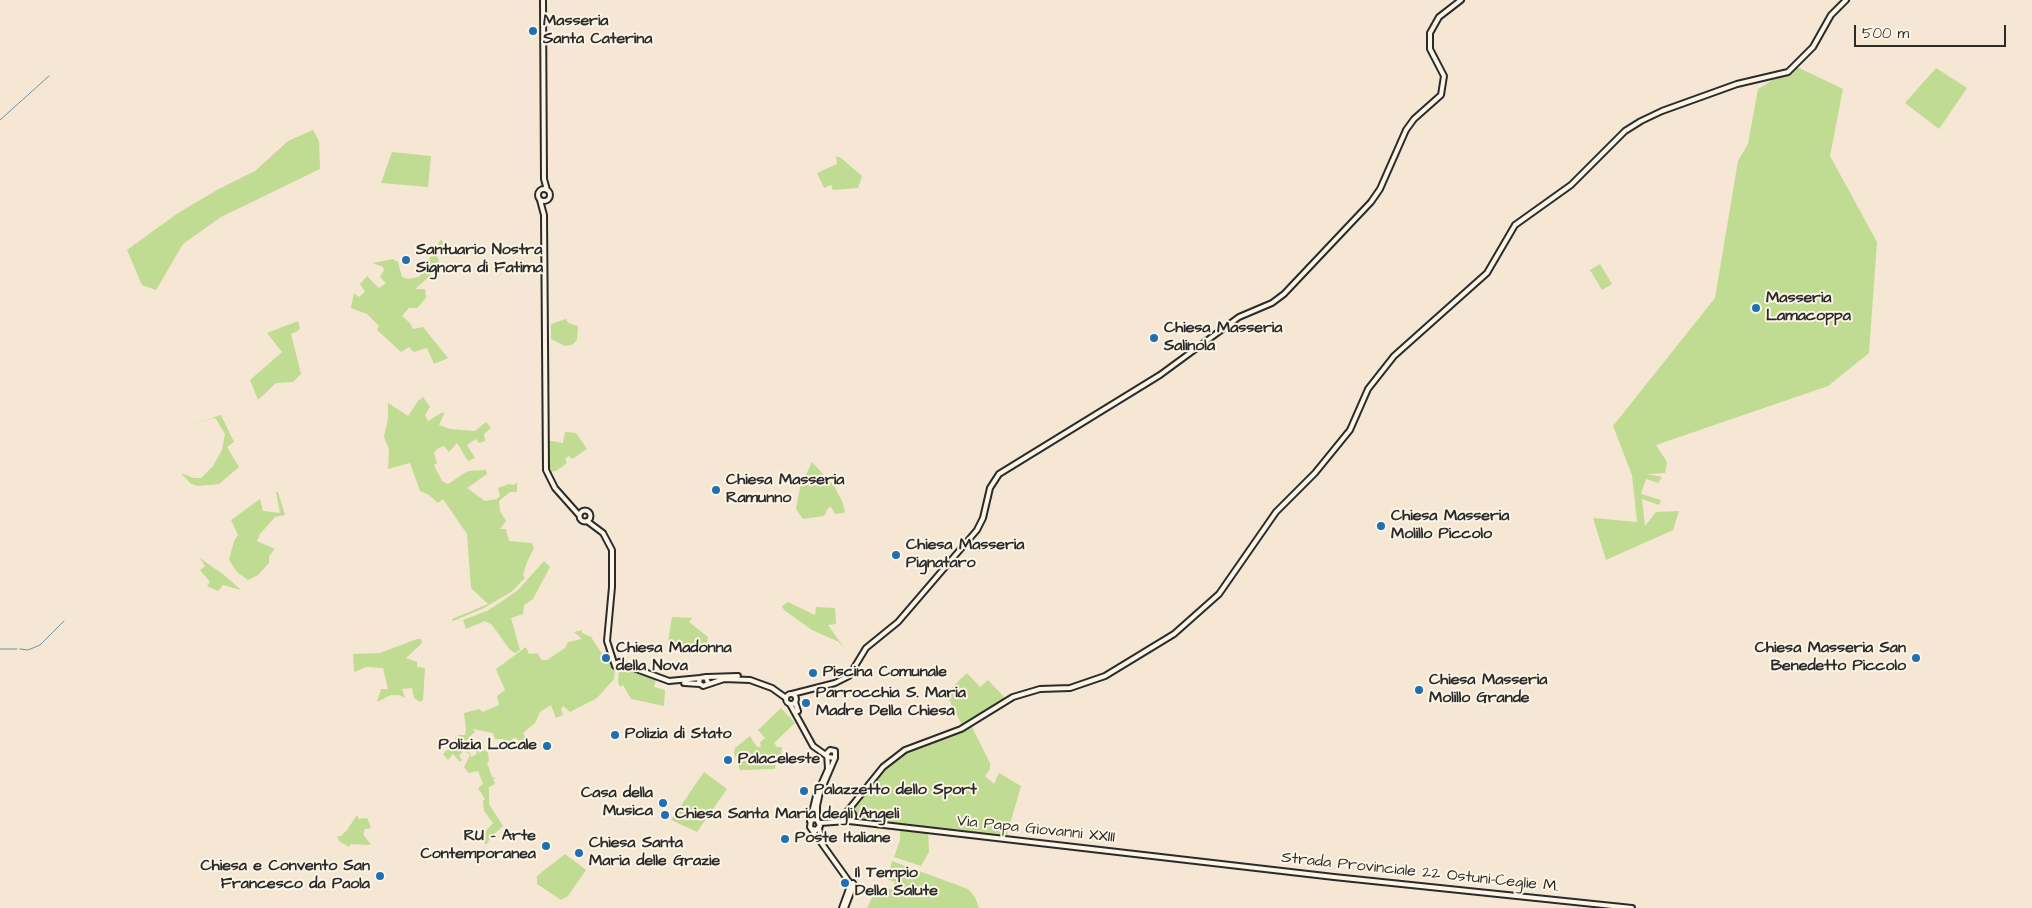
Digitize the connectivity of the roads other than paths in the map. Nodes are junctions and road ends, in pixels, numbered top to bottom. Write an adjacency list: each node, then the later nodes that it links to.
1 (543, 0): 4 (main road)
2 (1461, 0): 17 (main road)
3 (1846, 0): 25 (main road, Via Papa Giovanni XXIII)
4 (544, 179): 5 (main road); 6 (main road)
5 (547, 190): 6 (main road); 7 (main road)
6 (539, 191): 8 (main road)
7 (548, 199): 8 (main road); 9 (main road)
8 (540, 200): 9 (main road)
9 (544, 215): 10 (main road)
10 (581, 513): 11 (main road); 11 (main road)
11 (588, 520): 12 (main road)
12 (618, 664): 14 (main road); 16 (main road)
13 (707, 677): 14 (main road); 15 (main road); 18 (main road)
14 (700, 678): 16 (main road)
15 (708, 683): 16 (main road); 19 (main road)
16 (700, 684)
17 (802, 692): 18 (main road); 20 (main road)
18 (791, 694): 19 (main road); 20 (main road)
19 (786, 698): 21 (main road)
20 (796, 700): 21 (main road); 22 (main road)
21 (790, 704): 23 (main road)
22 (829, 750): 23 (main road); 24 (main road)
23 (828, 756): 24 (main road); 28 (main road)
24 (834, 758): 31 (main road)
25 (854, 802): 26 (main road, Via Papa Giovanni XXIII); 27 (main road)
26 (845, 813): 27 (main road, Via Papa Giovanni XXIII); 29 (main road, Via Papa Giovanni XXIII); 30 (main road)
27 (853, 814): 30 (main road); 32 (main road, Via Papa Giovanni XXIII)
28 (810, 821): 31 (main road); 33 (main road)
29 (834, 821): 30 (main road, Via Papa Giovanni XXIII); 31 (main road, Via Papa Giovanni XXIII)
30 (848, 821): 32 (main road, Via Papa Giovanni XXIII)
31 (819, 823): 33 (main road); 35 (main road)
32 (864, 823): 34 (main road, Via Papa Giovanni XXIII)
33 (812, 829): 35 (main road)
34 (1205, 861): 37 (main road, Strada Provinciale 22 Ostuni-Ceglie M.)
35 (852, 885): 36 (main road)
36 (843, 908)
37 (1632, 908)

